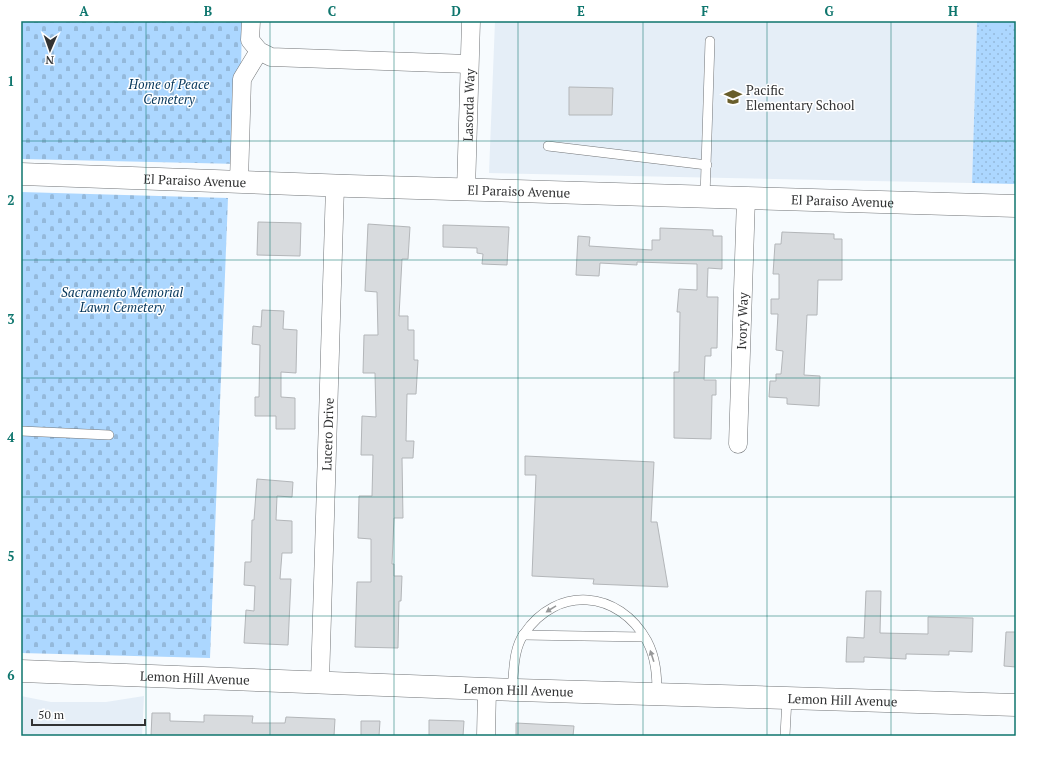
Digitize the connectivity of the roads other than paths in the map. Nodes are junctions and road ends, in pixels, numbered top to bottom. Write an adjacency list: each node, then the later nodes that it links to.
1 (250, 21): 4 (street)
2 (471, 21): 5 (street, Lasorda Way)
3 (710, 40): 7 (lane)
4 (259, 51): 5 (street); 9 (street)
5 (469, 64): 11 (street, Lasorda Way)
6 (548, 146): 7 (lane)
7 (707, 165): 12 (lane)
8 (21, 174): 9 (street, El Paraiso Avenue)
9 (239, 182): 10 (street, El Paraiso Avenue)
10 (335, 186): 11 (street, El Paraiso Avenue); 21 (street, Lucero Drive)
11 (466, 190): 12 (street, El Paraiso Avenue)
12 (705, 197): 13 (street, El Paraiso Avenue)
13 (746, 198): 14 (street, El Paraiso Avenue); 17 (street, Ivory Way)
14 (1016, 206)
15 (21, 431): 16 (lane)
16 (109, 435)
17 (738, 444)
18 (523, 634): 19 (lane); 19 (lane, one-way to 18); 23 (lane)
19 (644, 637): 24 (lane, one-way to 19)
20 (21, 671): 21 (street, Lemon Hill Avenue)
21 (320, 682): 22 (street, Lemon Hill Avenue)
22 (487, 689): 23 (street, Lemon Hill Avenue); 27 (street)
23 (512, 690): 24 (street, Lemon Hill Avenue)
24 (657, 694): 25 (street, Lemon Hill Avenue)
25 (787, 698): 26 (street, Lemon Hill Avenue); 28 (lane)
26 (1016, 705)
27 (486, 736)
28 (785, 736)

